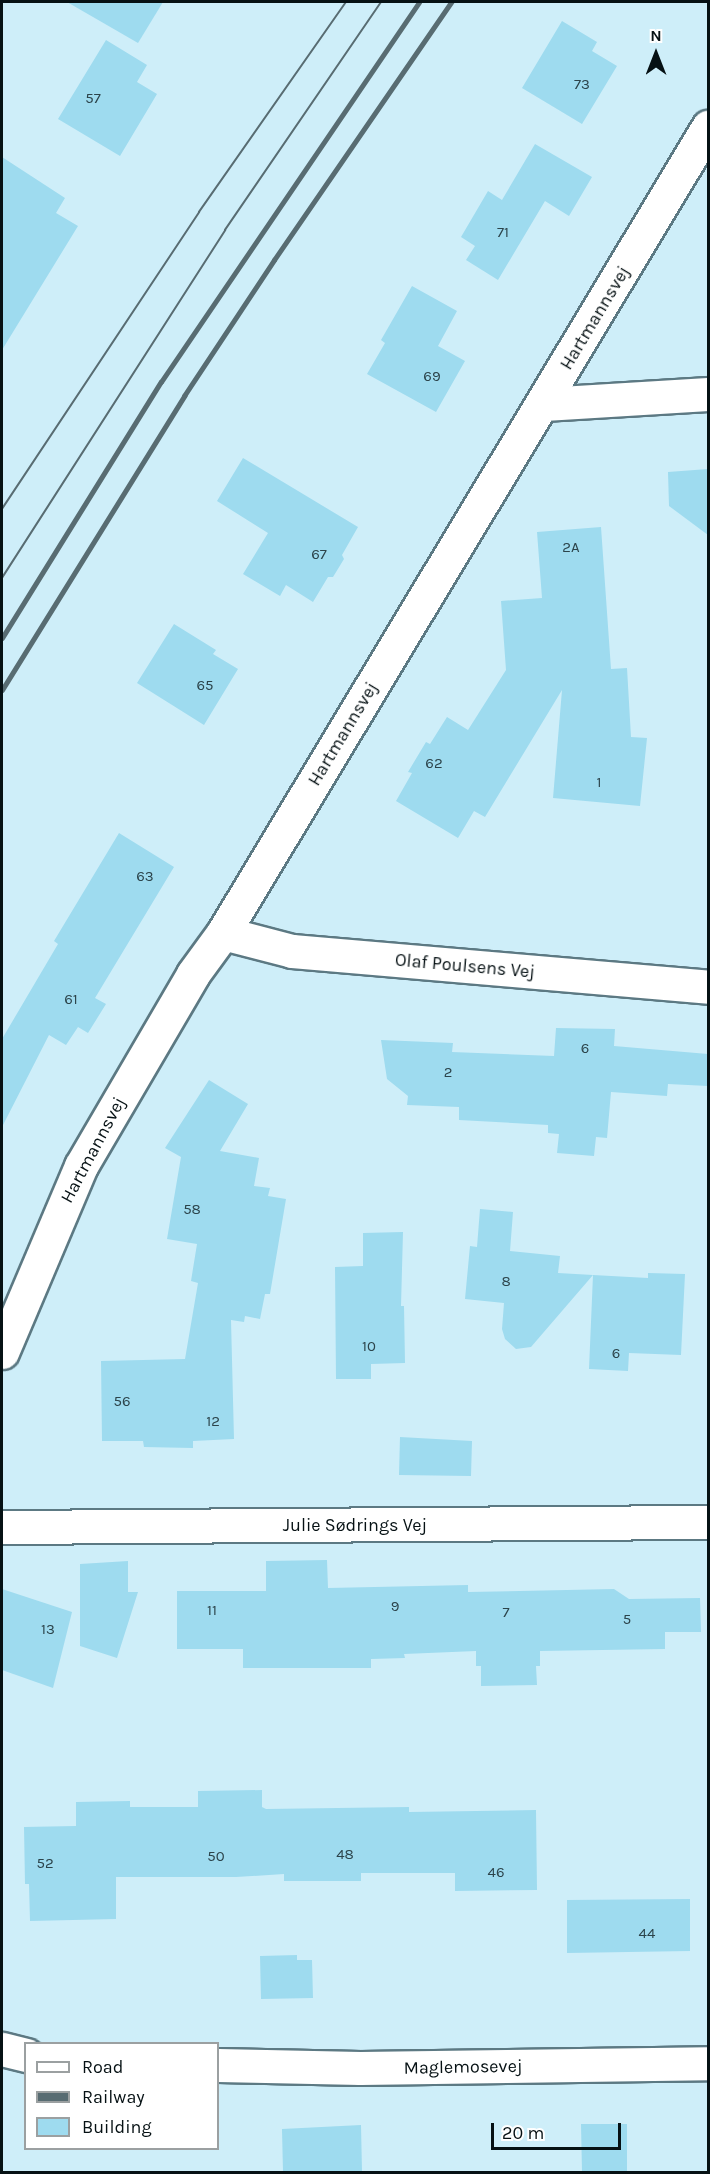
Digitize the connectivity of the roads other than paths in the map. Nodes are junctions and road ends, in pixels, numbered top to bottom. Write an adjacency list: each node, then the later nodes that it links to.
1 (708, 127): 3 (street, Hartmannsvej)
2 (708, 394): 3 (street)
3 (544, 404): 4 (street, Hartmannsvej)
4 (224, 933): 5 (street, Olaf Poulsens Vej); 6 (street, Hartmannsvej)
5 (708, 987)
6 (2, 1352)
7 (708, 1522): 8 (street, Julie Sødrings Vej)
8 (2, 1527)
9 (2, 2049): 10 (street)
10 (24, 2054)
11 (708, 2063): 12 (street, Maglemosevej)
12 (219, 2066)

